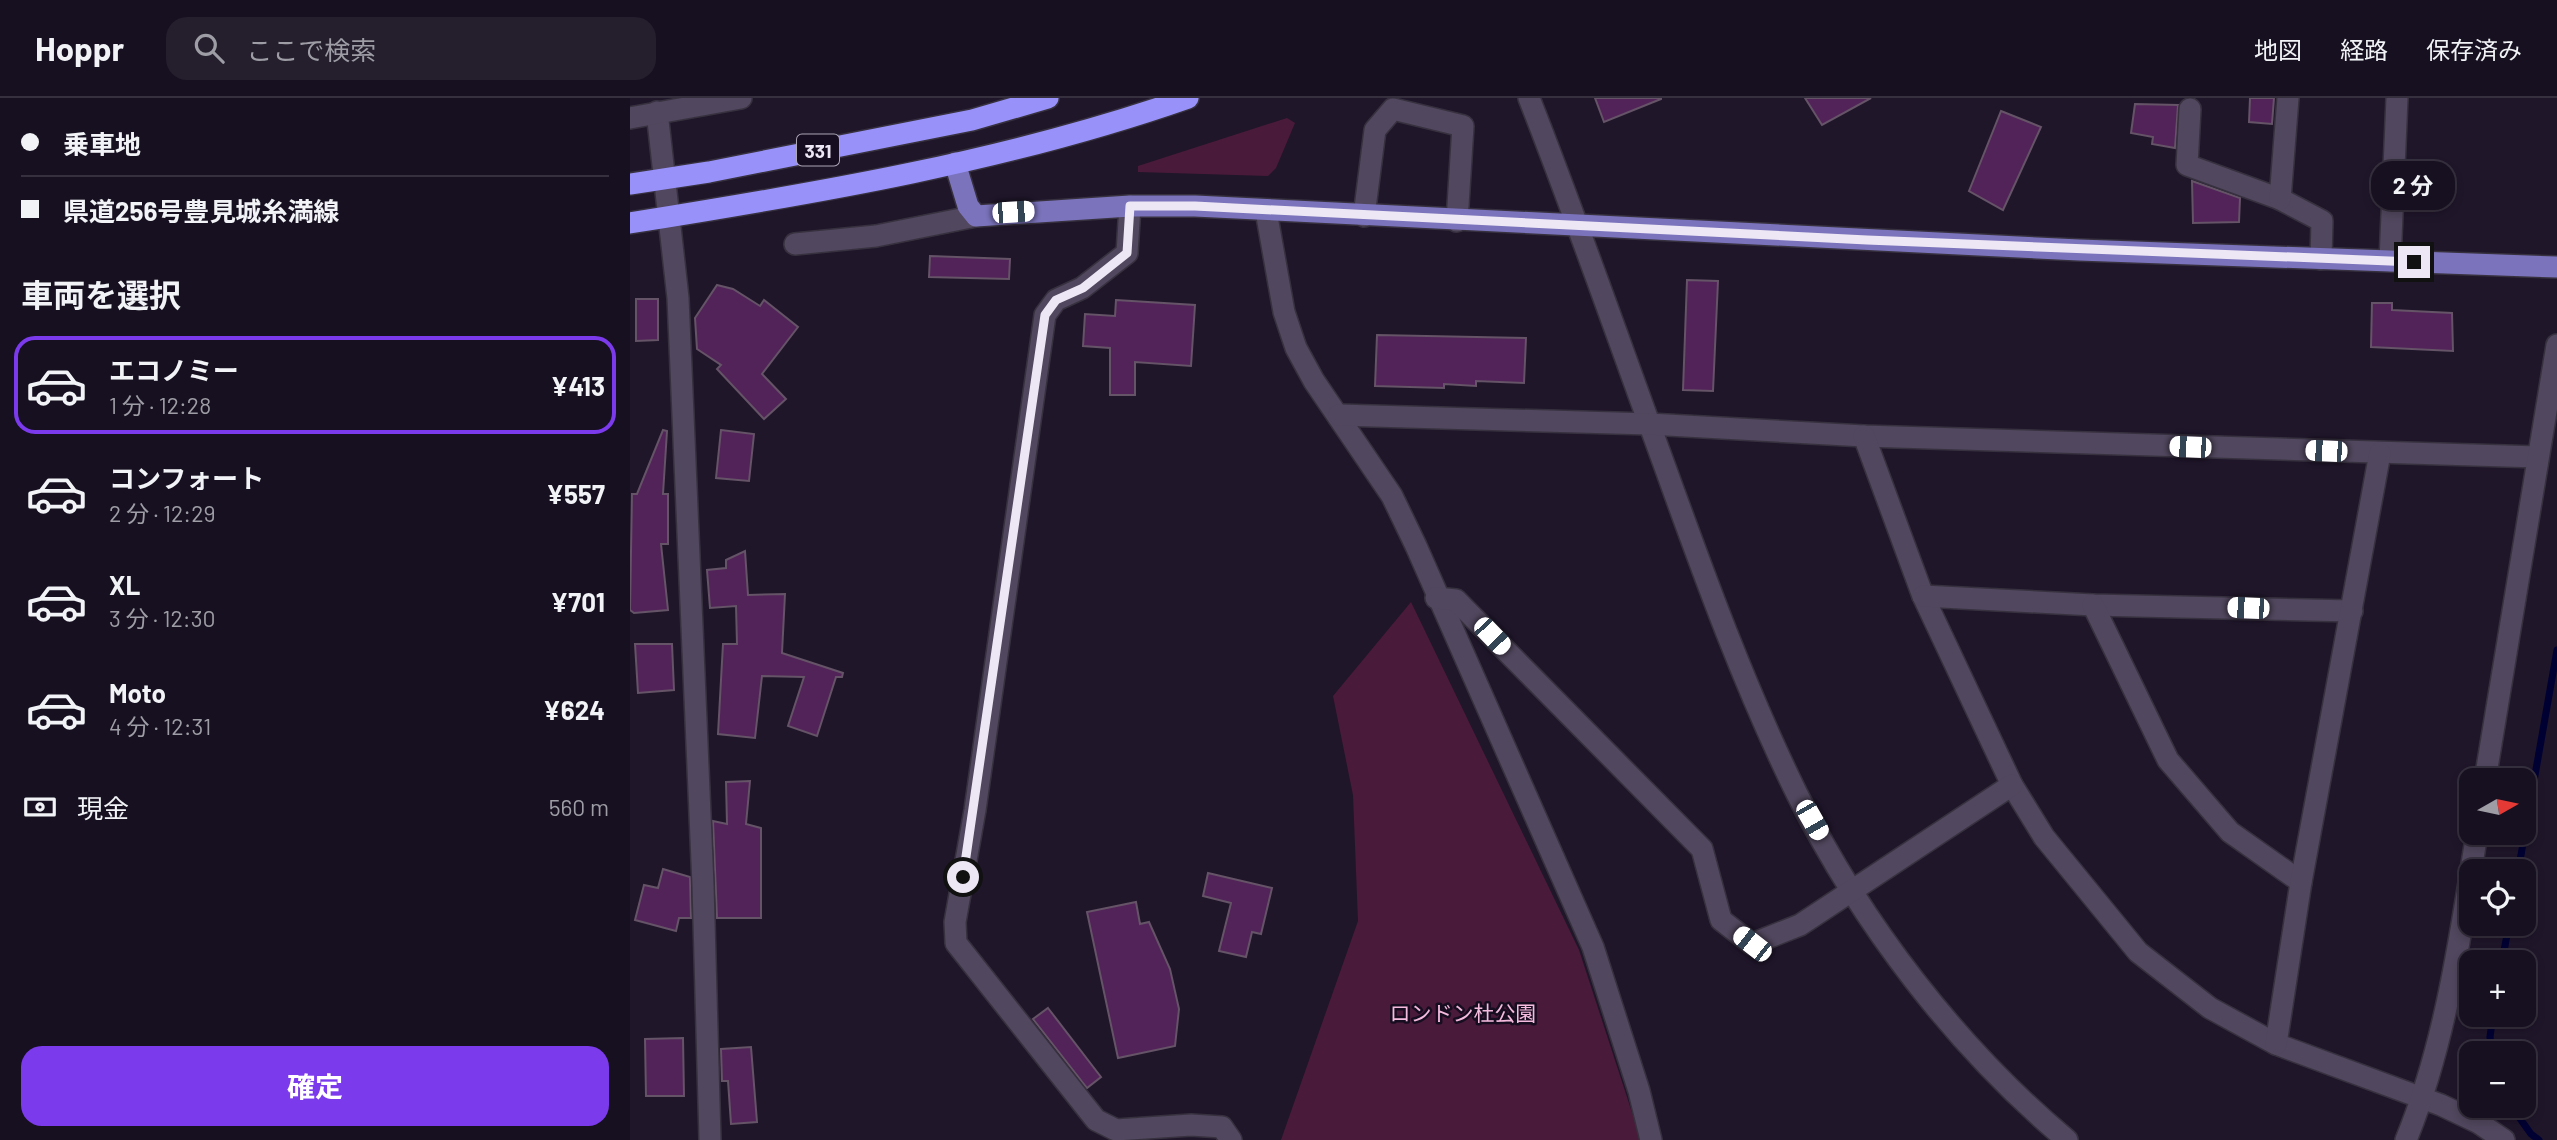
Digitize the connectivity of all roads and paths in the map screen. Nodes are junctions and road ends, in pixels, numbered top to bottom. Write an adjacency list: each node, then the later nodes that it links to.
1 (741, 98): 8 (street)
2 (1048, 98): 11 (highway, 331)
3 (1188, 98): 10 (highway, 331)
4 (1528, 98): 21 (street)
5 (2288, 98): 13 (street)
6 (2397, 98): 24 (street)
7 (2190, 109): 13 (street)
8 (657, 112): 9 (street); 11 (street)
9 (630, 118)
10 (956, 163): 17 (main road); 18 (highway, 331)
11 (665, 179): 12 (highway, 331); 18 (street)
12 (630, 184)
13 (2280, 200): 23 (street)
14 (1130, 206): 15 (main road); 17 (main road); 45 (street)
15 (1266, 211): 16 (main road); 28 (street)
16 (1364, 215): 19 (main road); 19 (street)
17 (976, 216): 22 (street)
18 (669, 217): 20 (highway, 331); 44 (street)
19 (1457, 221): 21 (main road)
20 (630, 223)
21 (1577, 226): 23 (main road); 29 (street)
22 (795, 244)
23 (2321, 259): 24 (main road)
24 (2390, 261): 25 (main road)
25 (2557, 267)
26 (2557, 345): 27 (street)
27 (2556, 371): 32 (street)
28 (1339, 415): 29 (street); 34 (street)
29 (1649, 424): 30 (street); 41 (street)
30 (1864, 436): 31 (street); 33 (street)
31 (2380, 453): 32 (street); 36 (street)
32 (2538, 457): 37 (street)
33 (1923, 596): 35 (street); 38 (street)
34 (1436, 597): 41 (street); 46 (street)
35 (2093, 605): 36 (street); 40 (street)
36 (2352, 611): 40 (street)
37 (2487, 768)
38 (2012, 785): 41 (street); 42 (street)
39 (2475, 845): 43 (street)
40 (2301, 882): 42 (street)
41 (1853, 890): 47 (street)
42 (2276, 1044): 43 (street)
43 (2423, 1099): 48 (street); 49 (street)
44 (710, 1140)
45 (1231, 1140)
46 (1651, 1140)
47 (2067, 1140)
48 (2406, 1140)
49 (2504, 1140)

